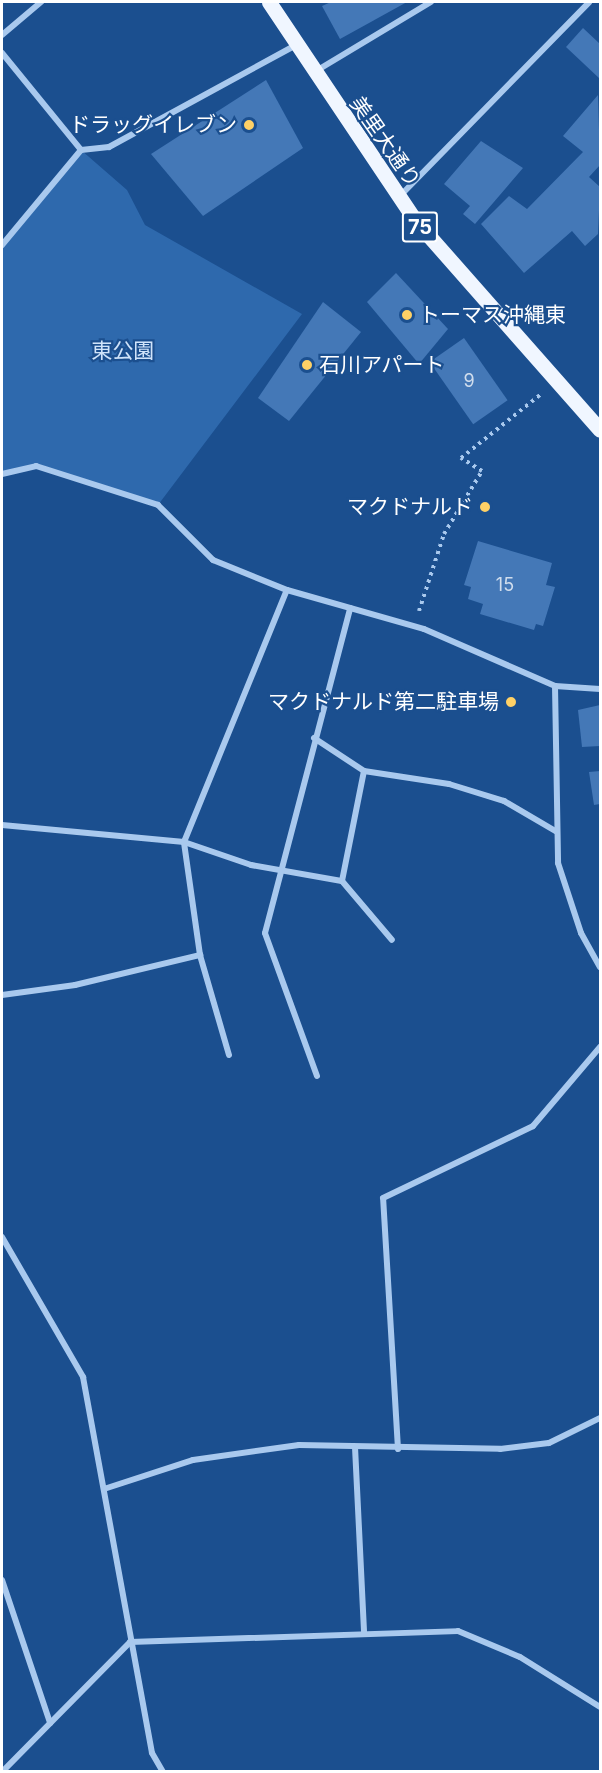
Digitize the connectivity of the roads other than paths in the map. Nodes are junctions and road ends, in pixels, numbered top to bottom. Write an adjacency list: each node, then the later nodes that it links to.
1 (41, 2): 5 (street)
2 (269, 2): 6 (main road, 美里大通り / 75)
3 (431, 2): 8 (street)
4 (589, 2): 10 (street)
5 (2, 36)
6 (294, 46): 8 (main road, 美里大通り / 75); 9 (street)
7 (2, 53): 9 (street)
8 (312, 73): 10 (main road, 美里大通り / 75)
9 (81, 150): 11 (street)
10 (398, 198): 12 (main road, 美里大通り / 75)
11 (2, 245)
12 (600, 430)
13 (2, 474): 14 (street)
14 (287, 590): 15 (street); 22 (street)
15 (351, 608): 16 (street); 18 (street)
16 (555, 687): 17 (street); 21 (street)
17 (600, 688)
18 (314, 738): 19 (street); 23 (street)
19 (364, 771): 21 (street); 24 (street)
20 (2, 825): 22 (street)
21 (557, 832): 27 (street)
22 (184, 842): 23 (street); 26 (street)
23 (284, 870): 24 (street); 31 (street)
24 (342, 881): 25 (street)
25 (392, 940)
26 (200, 955): 28 (street); 30 (street)
27 (600, 968)
28 (2, 995)
29 (600, 1047): 37 (street)
30 (229, 1055)
31 (317, 1076)
32 (2, 1237): 38 (street)
33 (600, 1418): 34 (street)
34 (593, 1426): 35 (street); 37 (street)
35 (600, 1431)
36 (355, 1447): 37 (street); 38 (street); 40 (street)
37 (398, 1449)
38 (107, 1488): 41 (street)
39 (2, 1580): 43 (street)
40 (364, 1634): 41 (street); 42 (street)
41 (130, 1642): 43 (street); 45 (street)
42 (600, 1707)
43 (50, 1723): 44 (street)
44 (2, 1772)
45 (163, 1772)

